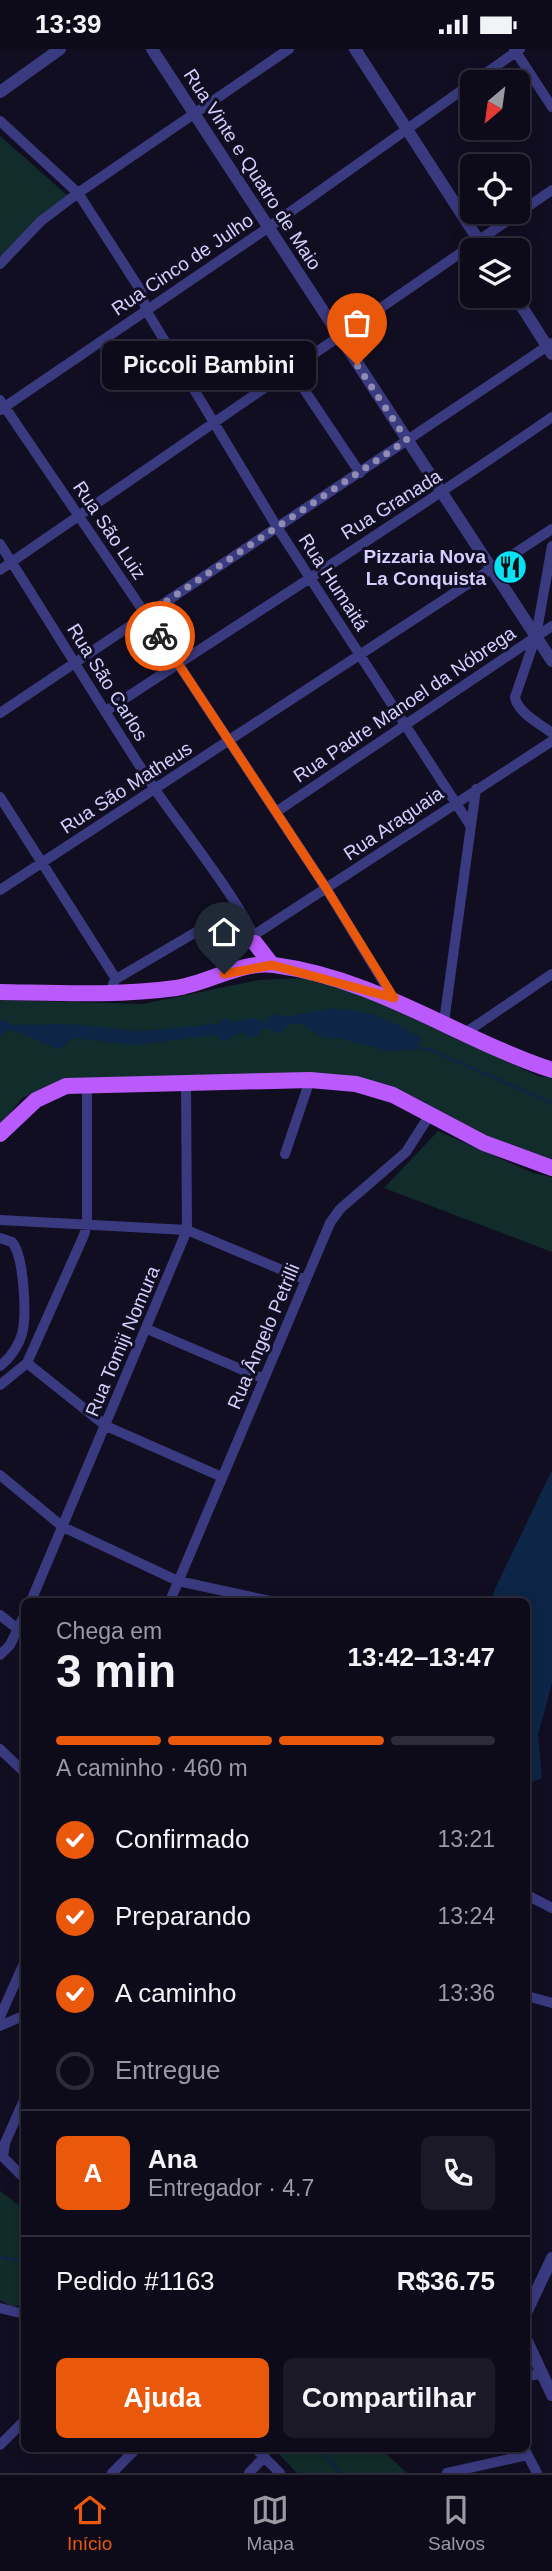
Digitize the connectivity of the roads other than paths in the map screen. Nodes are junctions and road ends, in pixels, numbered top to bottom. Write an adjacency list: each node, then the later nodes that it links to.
1 (60, 49): 6 (street)
2 (152, 49): 8 (street, Rua Vinte e Quatro de Maio)
3 (289, 49): 8 (street)
4 (355, 49): 10 (street)
5 (517, 50): 7 (street); 10 (street, Rua Cinco de Julho)
6 (0, 92)
7 (552, 107)
8 (192, 114): 12 (street); 13 (street, Rua Vinte e Quatro de Maio)
9 (0, 121): 12 (street, Rua Humaitá)
10 (407, 128): 13 (street, Rua Cinco de Julho); 14 (street)
11 (552, 190): 15 (street)
12 (78, 193): 17 (street); 19 (street, Rua Humaitá)
13 (269, 227): 19 (street, Rua Cinco de Julho); 20 (street, Rua Vinte e Quatro de Maio)
14 (477, 238)
15 (492, 238)
16 (460, 260): 20 (street)
17 (0, 264)
18 (522, 308): 21 (street)
19 (146, 310): 23 (street, Rua Cinco de Julho); 25 (street, Rua Humaitá)
20 (338, 337): 22 (street); 26 (street, Rua Vinte e Quatro de Maio)
21 (550, 348): 26 (street)
22 (290, 370): 25 (street); 27 (street)
23 (1, 406): 29 (street, Rua São Luiz)
24 (552, 417): 28 (street, Rua Granada)
25 (214, 423): 29 (street); 30 (street, Rua Humaitá)
26 (407, 440): 27 (street); 28 (street, Rua Vinte e Quatro de Maio)
27 (360, 473): 30 (street)
28 (441, 494): 35 (street, Rua Vinte e Quatro de Maio); 37 (street, Rua Granada)
29 (79, 516): 34 (street); 38 (street, Rua São Luiz)
30 (277, 527): 37 (street, Rua Humaitá); 38 (street)
31 (552, 530): 35 (street, Rua São Matheus)
32 (0, 544): 34 (street, Rua São Carlos)
33 (552, 546): 40 (street)
34 (12, 562): 36 (street); 43 (street, Rua São Carlos)
35 (490, 568): 40 (street, Rua Vinte e Quatro de Maio); 41 (street, Rua São Matheus)
36 (0, 570)
37 (309, 576): 41 (street, Rua Humaitá); 44 (street, Rua Granada)
38 (146, 615): 43 (street); 44 (street, Rua São Luiz)
39 (552, 626): 40 (street, Rua Padre Manoel da Nóbrega)
40 (536, 636): 42 (street, Rua Vinte e Quatro de Maio); 47 (street, Rua Padre Manoel da Nóbrega); 48 (street)
41 (360, 653): 47 (street, Rua Humaitá); 49 (street, Rua São Matheus)
42 (552, 661)
43 (76, 662): 45 (street, Rua São Carlos); 46 (street)
44 (177, 663): 45 (street, Rua Granada); 49 (street, Rua São Luiz)
45 (106, 711): 51 (street, Rua São Carlos)
46 (0, 713)
47 (407, 725): 54 (street, Rua Humaitá); 55 (street, Rua Padre Manoel da Nóbrega)
48 (552, 733)
49 (229, 741): 51 (street, Rua São Matheus); 55 (street, Rua São Luiz)
50 (552, 741): 52 (street, Rua Araguaia)
51 (154, 789): 57 (street, Rua São Matheus); 60 (street, Rua São Carlos)
52 (476, 789): 54 (street, Rua Araguaia); 56 (street)
53 (0, 797): 57 (street)
54 (455, 803): 56 (street, Rua Humaitá); 58 (street, Rua Araguaia)
55 (276, 812): 58 (street, Rua São Luiz)
56 (470, 825): 68 (street)
57 (43, 862): 59 (street, Rua São Matheus); 65 (street)
58 (326, 888): 61 (street, Rua Araguaia); 67 (street, Rua São Luiz)
59 (0, 890)
60 (237, 908): 61 (street, Rua São Carlos); 65 (street)
61 (255, 939): 62 (main road); 63 (main road)
62 (272, 965): 63 (main road); 67 (main road)
63 (247, 968): 65 (main road)
64 (552, 974): 69 (street)
65 (112, 986): 66 (main road)
66 (0, 992)
67 (394, 998): 68 (main road)
68 (444, 1022): 69 (main road)
69 (465, 1033): 70 (main road)
70 (552, 1070)
71 (310, 1080): 72 (main road); 74 (main road); 78 (street)
72 (186, 1083): 73 (main road); 82 (street, Rua Tomiji Nomura)
73 (87, 1085): 75 (main road); 81 (street)
74 (431, 1113): 79 (main road); 84 (street, Rua Ângelo Petrilli)
75 (22, 1114): 76 (main road); 77 (main road)
76 (0, 1135)
77 (0, 1147)
78 (285, 1154)
79 (552, 1168)
80 (0, 1220): 81 (street)
81 (87, 1224): 82 (street); 86 (street)
82 (187, 1230): 84 (street); 85 (street, Rua Tomiji Nomura)
83 (0, 1238): 87 (street)
84 (306, 1280): 88 (street, Rua Ângelo Petrilli)
85 (147, 1329): 88 (street); 90 (street, Rua Tomiji Nomura)
86 (27, 1363): 89 (street); 90 (street)
87 (0, 1366)
88 (264, 1379): 92 (street, Rua Ângelo Petrilli)
89 (0, 1385)
90 (106, 1426): 92 (street); 93 (street, Rua Tomiji Nomura)
91 (0, 1475): 93 (street)
92 (222, 1477): 94 (street, Rua Ângelo Petrilli)
93 (63, 1527): 94 (street); 95 (street, Rua Tomiji Nomura)
94 (178, 1581): 96 (street, Rua Ângelo Petrilli); 97 (street)
95 (32, 1598)
96 (171, 1598)
97 (245, 1598)
98 (0, 1615): 99 (street)
99 (21, 1632): 100 (street)
100 (0, 1655)
101 (0, 1749): 102 (street)
102 (21, 1769)
103 (530, 1897): 104 (street)
104 (552, 1908)
105 (21, 1970): 108 (street)
106 (530, 1997): 107 (street)
107 (552, 2003)
108 (0, 2017)
109 (21, 2017): 110 (street)
110 (0, 2026)
111 (21, 2107): 112 (street)
112 (21, 2175)
113 (552, 2258): 114 (street)
114 (530, 2305)
115 (0, 2308): 116 (street)
116 (21, 2313)
117 (530, 2347): 118 (street)
118 (541, 2374): 119 (street); 120 (street)
119 (530, 2376)
120 (552, 2395)
121 (21, 2424): 122 (street)
122 (0, 2445)
123 (133, 2452): 128 (street)
124 (260, 2452): 126 (street)
125 (525, 2452): 127 (street); 132 (street)
126 (264, 2457): 129 (street); 130 (street)
127 (462, 2472): 131 (street)
128 (112, 2473)
129 (248, 2473)
130 (280, 2473)
131 (447, 2473)
132 (537, 2473)

